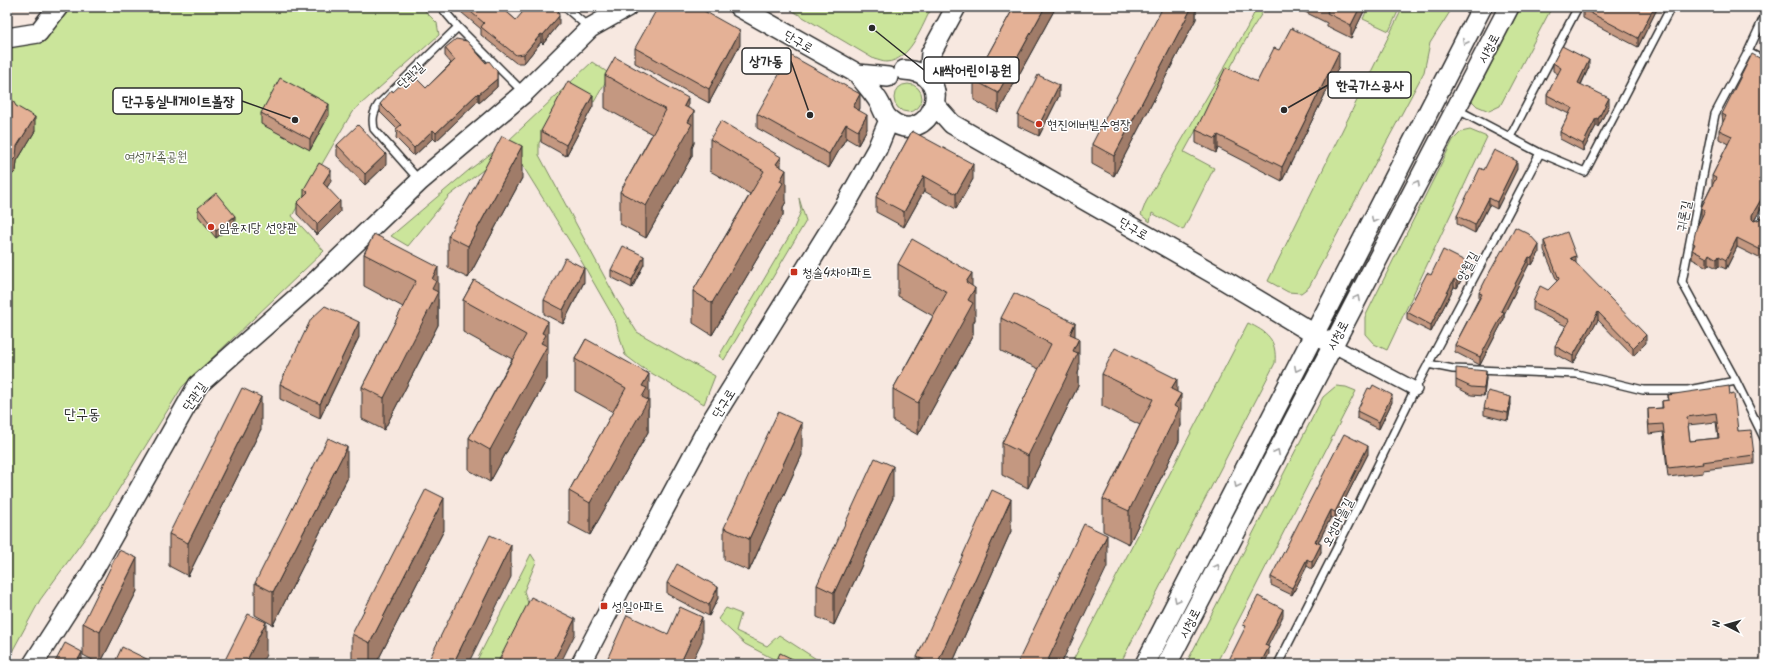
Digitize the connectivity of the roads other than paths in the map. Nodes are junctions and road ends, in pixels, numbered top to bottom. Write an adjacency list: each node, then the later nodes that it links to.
1 (58, 7): 14 (street)
2 (441, 7): 12 (lane)
3 (565, 7): 13 (lane)
4 (627, 7): 13 (street, 단관길)
5 (739, 7): 18 (street, 단구로)
6 (956, 7): 16 (street)
7 (1482, 7): 33 (street, 시청로, one-way to 33)
8 (1510, 7): 23 (street, 시청로)
9 (1578, 7): 27 (lane)
10 (1671, 7): 29 (lane)
11 (1765, 15): 15 (lane, 귀론길)
12 (458, 27): 21 (lane); 30 (lane, 단관길)
13 (590, 28): 21 (street, 단관길)
14 (7, 38)
15 (1748, 52): 17 (lane); 36 (lane, 귀론길)
16 (931, 53): 19 (street); 20 (street)
17 (1765, 61)
18 (858, 74): 19 (street); 22 (street)
19 (896, 74): 20 (street); 22 (street)
20 (929, 79): 24 (street)
21 (524, 93): 30 (street, 단관길)
22 (880, 103): 25 (street)
23 (1456, 109): 27 (lane); 34 (street, 시청로, one-way to 23)
24 (930, 113): 26 (street); 33 (street, 단구로)
25 (889, 120): 26 (street); 28 (street, 단구로)
26 (907, 127): 28 (street)
27 (1510, 137): 29 (lane)
28 (877, 149): 40 (street, 단구로)
29 (1540, 153): 35 (lane, 앙월길)
30 (420, 181): 39 (street, 단관길)
31 (1765, 210): 32 (lane)
32 (1756, 226)
33 (1315, 335): 34 (street, 단구로); 41 (street, 시청로, one-way to 41)
34 (1332, 345): 37 (street); 42 (street, 시청로, one-way to 34)
35 (1428, 364): 36 (lane); 37 (lane, 앙월길)
36 (1736, 381): 38 (lane, 귀론길)
37 (1415, 389): 43 (lane, 오성마을길)
38 (1765, 440)
39 (33, 664)
40 (581, 664)
41 (1144, 664)
42 (1167, 664)
43 (1278, 664)

